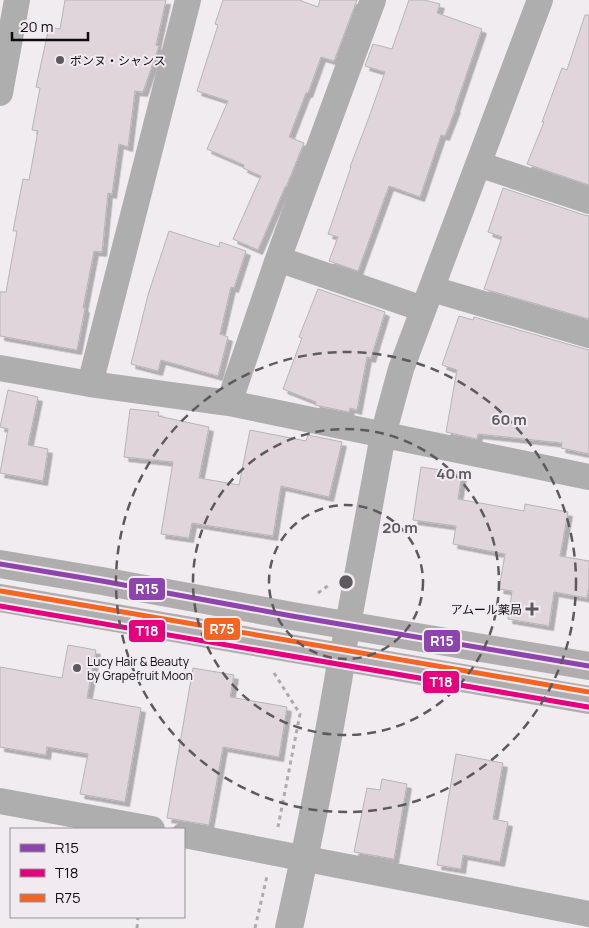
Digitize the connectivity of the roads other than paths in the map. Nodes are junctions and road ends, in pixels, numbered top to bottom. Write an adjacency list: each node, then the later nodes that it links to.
1 (17, 0): 5 (street)
2 (188, 0): 12 (street)
3 (373, 0): 8 (street)
4 (540, 0): 6 (street)
5 (0, 93)
6 (478, 164): 7 (street); 9 (street)
7 (589, 200)
8 (278, 259): 9 (street); 13 (street)
9 (428, 299): 10 (street); 14 (street)
10 (589, 335)
11 (0, 368): 12 (street)
12 (90, 384): 13 (street)
13 (229, 403): 14 (street)
14 (383, 435): 15 (street); 18 (street)
15 (589, 477)
16 (0, 564): 18 (main road)
17 (0, 598): 19 (main road)
18 (348, 626): 19 (street); 20 (main road)
19 (342, 657): 21 (main road); 25 (street)
20 (589, 666)
21 (589, 700)
22 (0, 801): 23 (street)
23 (147, 828)
24 (185, 835): 25 (street)
25 (304, 859): 26 (street); 27 (street)
26 (589, 914)
27 (289, 928)

